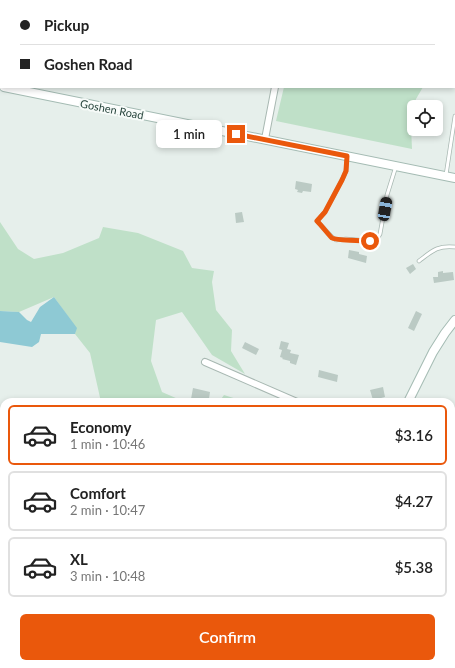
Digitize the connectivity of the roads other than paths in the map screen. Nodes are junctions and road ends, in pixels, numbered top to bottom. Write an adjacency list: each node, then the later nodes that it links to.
1 (9, 88): 4 (street, Goshen Road)
2 (276, 88): 4 (street)
3 (455, 116): 7 (lane)
4 (266, 139): 5 (street, Goshen Road)
5 (347, 156): 6 (street, Goshen Road); 6 (lane)
6 (396, 166): 7 (street, Goshen Road)
7 (446, 176): 8 (street, Goshen Road)
8 (455, 178)
9 (455, 247): 10 (lane)
10 (419, 261)
11 (455, 320): 14 (street)
12 (206, 362): 13 (street)
13 (288, 398)
14 (410, 398)

